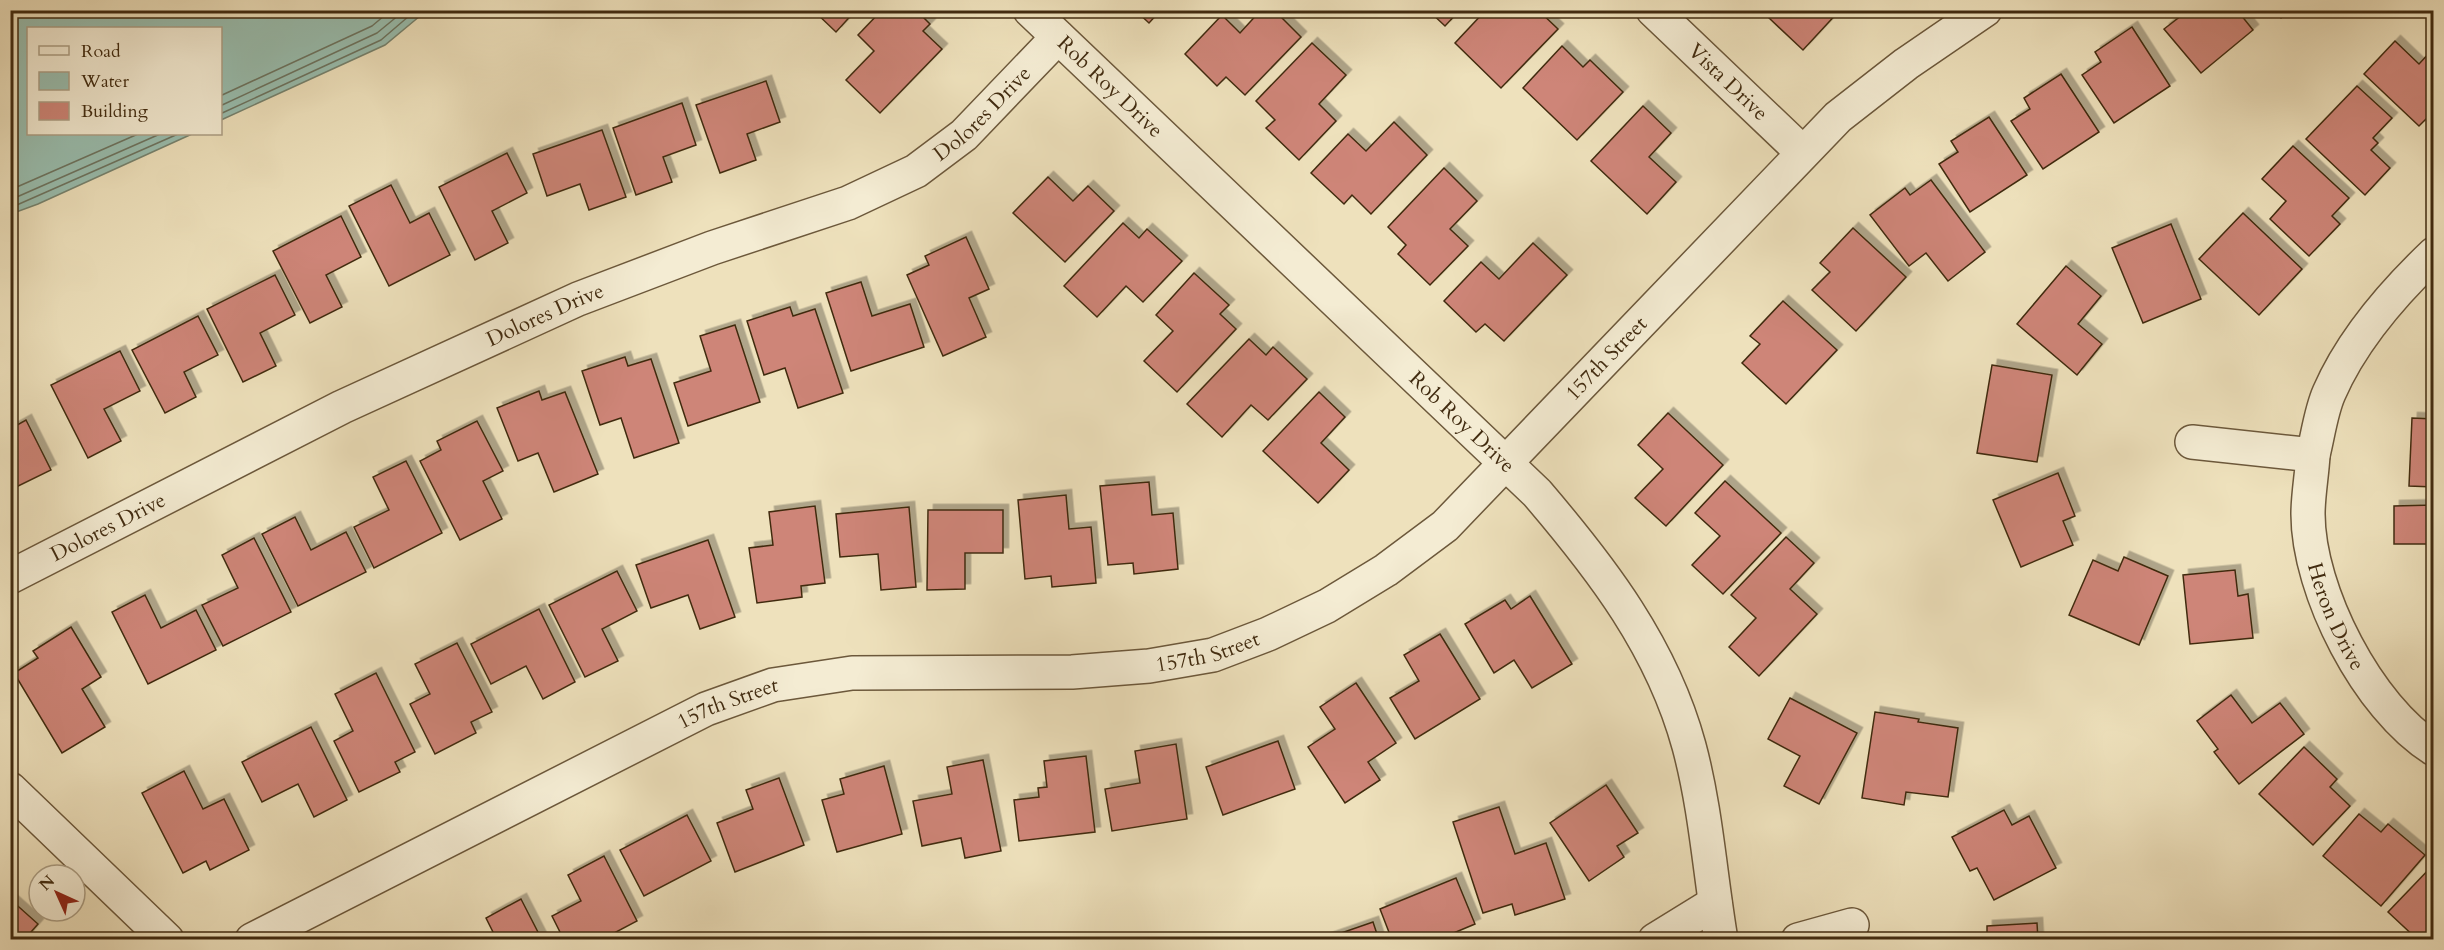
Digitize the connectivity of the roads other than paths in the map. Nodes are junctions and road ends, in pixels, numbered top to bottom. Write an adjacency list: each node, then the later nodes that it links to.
1 (1030, 10): 4 (street, Rob Roy Drive)
2 (1653, 10): 5 (street, Vista Drive)
3 (1985, 10): 5 (street, 157th Street)
4 (1058, 37): 9 (street, Rob Roy Drive); 10 (street, Dolores Drive)
5 (1802, 152): 9 (street, 157th Street)
6 (2433, 254): 8 (street, Heron Drive)
7 (2192, 442): 8 (street)
8 (2313, 455): 11 (street, Heron Drive)
9 (1505, 463): 13 (street, Rob Roy Drive); 16 (street, 157th Street)
10 (10, 577)
11 (2433, 749)
12 (10, 789): 15 (street)
13 (1715, 903): 17 (street); 18 (street, Rob Roy Drive)
14 (1852, 925): 19 (street)
15 (167, 939)
16 (252, 939)
17 (1655, 939)
18 (1721, 939)
19 (1798, 939)

